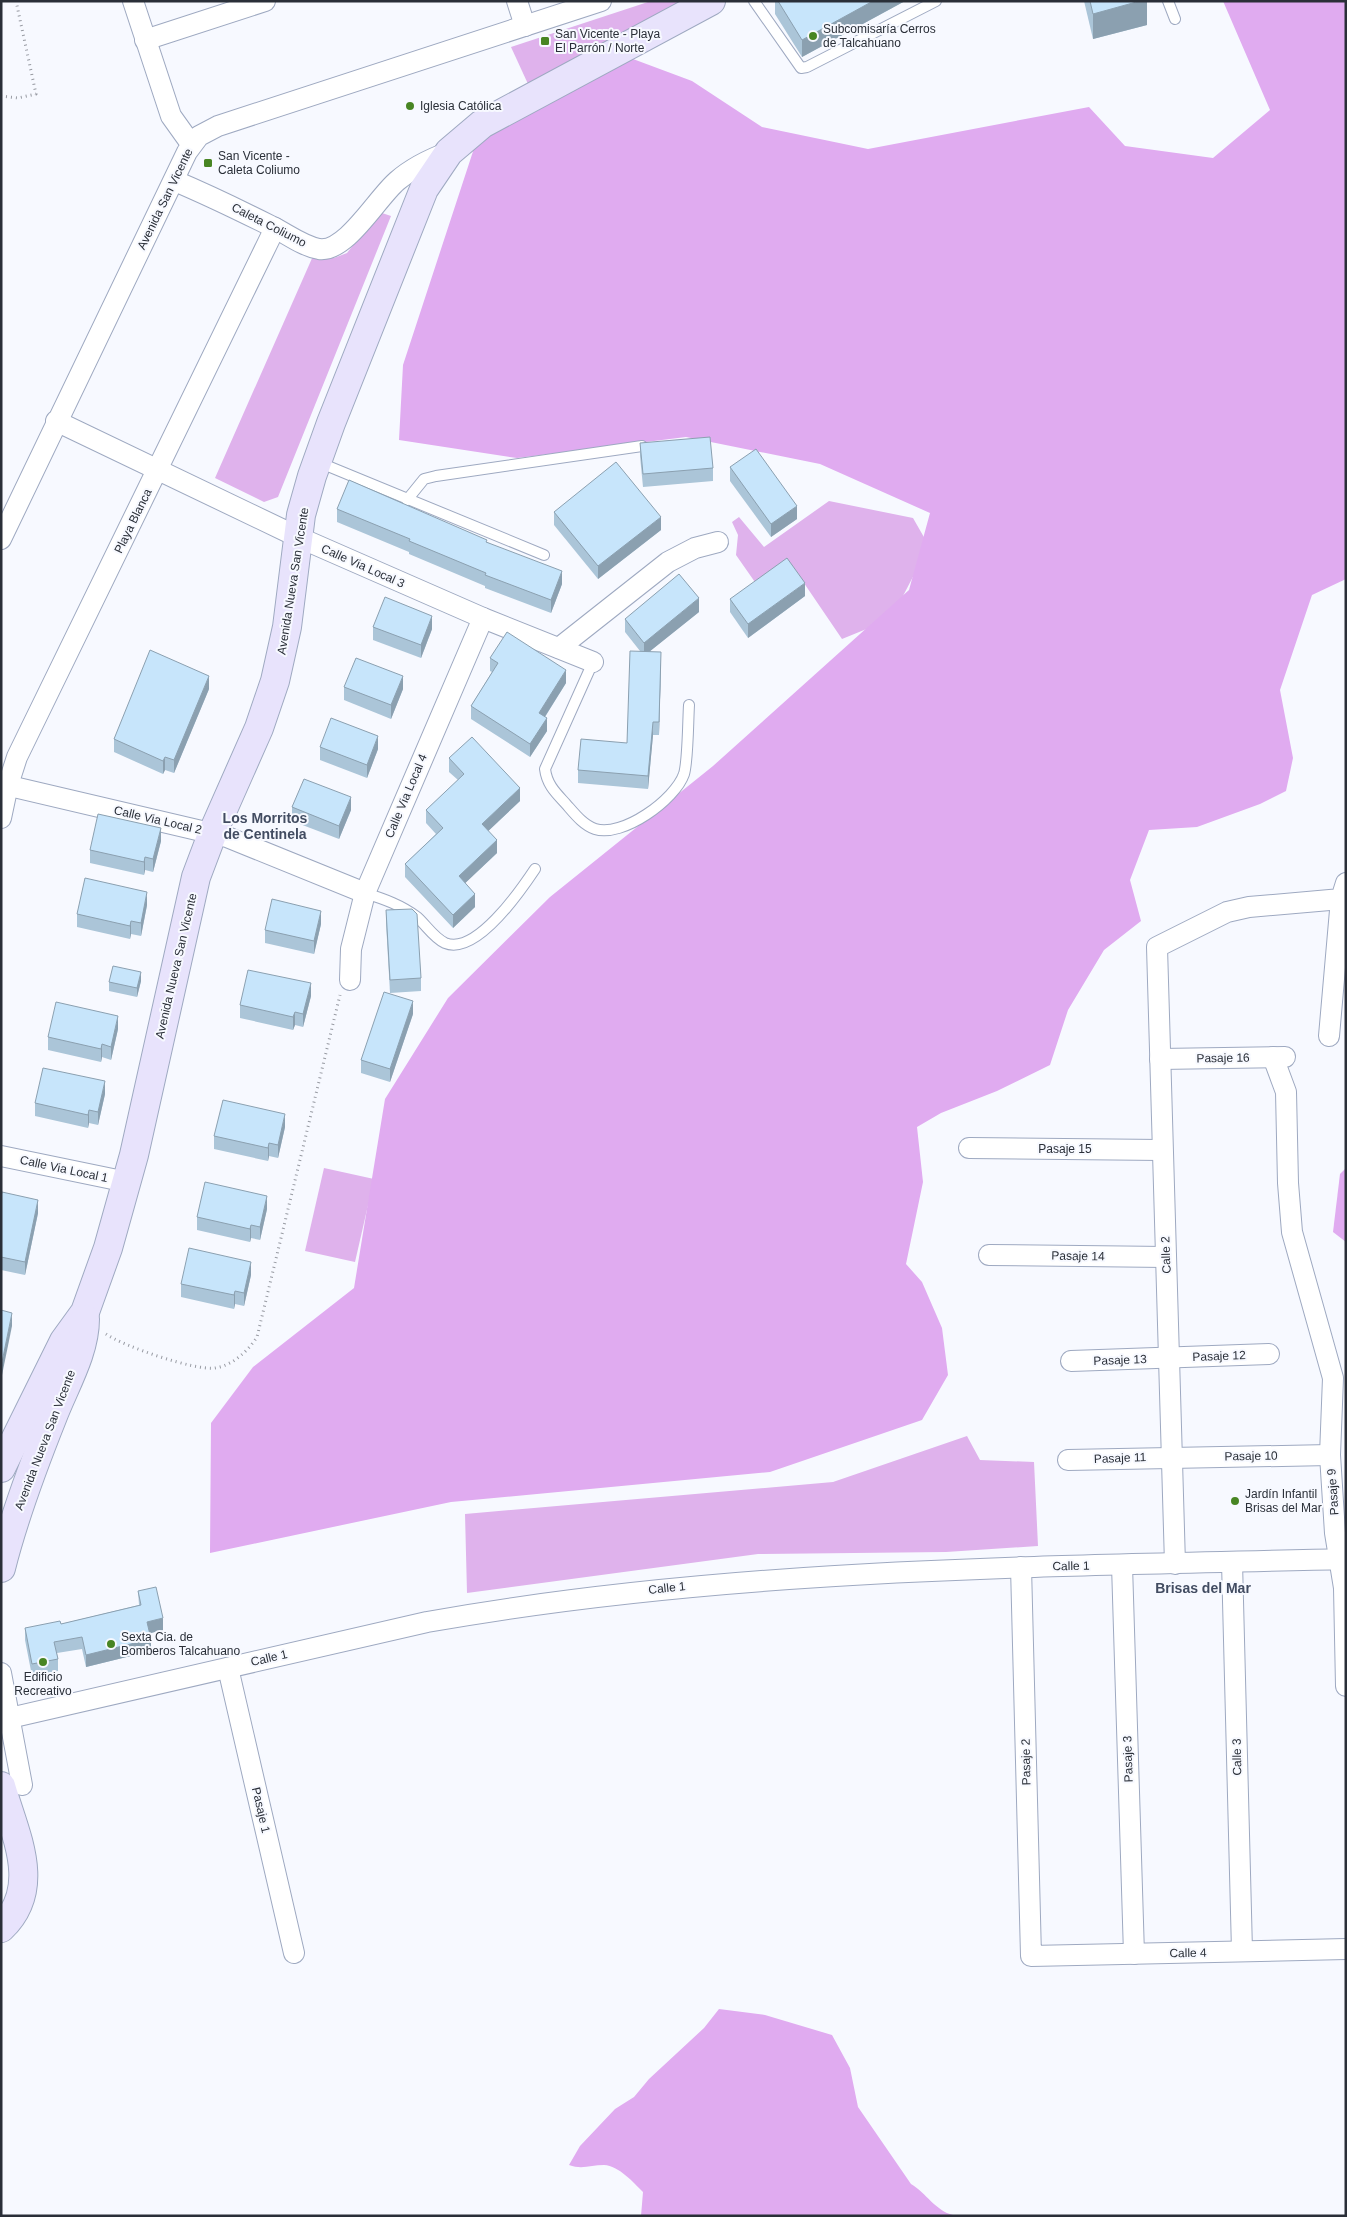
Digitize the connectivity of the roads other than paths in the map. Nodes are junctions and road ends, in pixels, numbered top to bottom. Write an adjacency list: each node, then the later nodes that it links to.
1 (132, 1): 11 (street)
2 (265, 1): 11 (street)
3 (517, 1): 10 (street)
4 (601, 1): 10 (street, Avenida San Vicente)
5 (712, 1): 13 (street, Avenida Nueva San Vicente)
6 (754, 1): 7 (lane)
7 (936, 1)
8 (1168, 1): 9 (lane)
9 (1175, 19)
10 (525, 26): 12 (street, Avenida San Vicente)
11 (145, 40): 12 (street)
12 (191, 144): 14 (street, Avenida San Vicente)
13 (450, 152): 15 (street, Caleta Coliumo); 18 (street, Avenida Nueva San Vicente)
14 (175, 181): 15 (street, Caleta Coliumo); 16 (street, Avenida San Vicente)
15 (275, 228): 19 (street, Playa Blanca)
16 (56, 421): 19 (street, Calle Via Local 3); 22 (street, Avenida San Vicente)
17 (642, 446): 20 (lane)
18 (317, 461): 20 (lane); 21 (street, Avenida Nueva San Vicente)
19 (157, 470): 21 (street, Calle Via Local 3); 29 (street, Playa Blanca)
20 (407, 500): 24 (lane)
21 (298, 537): 25 (street, Calle Via Local 3); 31 (street, Avenida Nueva San Vicente)
22 (1, 539)
23 (718, 542): 26 (street)
24 (544, 554)
25 (483, 618): 26 (street, Calle Via Local 3); 34 (street, Calle Via Local 4)
26 (559, 648): 27 (street, Calle Via Local 3)
27 (593, 662): 28 (lane)
28 (689, 705)
29 (5, 784): 30 (street, Playa Blanca); 31 (street, Calle Via Local 2)
30 (1, 818)
31 (213, 832): 34 (street, Calle Via Local 2); 42 (street, Avenida Nueva San Vicente)
32 (535, 869): 34 (lane)
33 (1344, 891): 36 (street); 38 (street, Calle 2)
34 (365, 893): 35 (street, Calle Via Local 4)
35 (350, 980)
36 (1329, 1036)
37 (1279, 1057): 38 (street, Pasaje 16); 50 (street, Pasaje 9)
38 (1160, 1059): 40 (street, Calle 2)
39 (969, 1148): 40 (street, Pasaje 15)
40 (1161, 1150): 44 (street, Calle 2)
41 (1, 1156): 42 (street, Calle Via Local 1)
42 (127, 1182): 45 (street, Avenida Nueva San Vicente)
43 (989, 1255): 44 (street, Pasaje 14)
44 (1166, 1257): 47 (street, Calle 2)
45 (85, 1312): 49 (street, Avenida Nueva San Vicente); 59 (street, Avenida Nueva San Vicente)
46 (1269, 1354): 47 (street, Pasaje 12)
47 (1169, 1358): 48 (street, Pasaje 13); 51 (street, Calle 2)
48 (1070, 1361)
49 (12, 1432): 53 (street, Avenida Nueva San Vicente)
50 (1330, 1455): 51 (street, Pasaje 10); 54 (street, Pasaje 9)
51 (1172, 1456): 52 (street, Pasaje 11); 56 (street, Calle 2)
52 (1068, 1460)
53 (1, 1468)
54 (1342, 1560): 55 (street, Calle 1); 62 (street, Pasaje 9)
55 (1232, 1562): 56 (street, Calle 1); 67 (street, Calle 3)
56 (1174, 1564): 57 (street, Calle 1)
57 (1122, 1565): 58 (street, Calle 1); 69 (street, Pasaje 3)
58 (1021, 1567): 60 (street, Calle 1); 70 (street, Pasaje 2)
59 (1, 1568)
60 (228, 1668): 63 (street, Calle 1); 68 (street, Pasaje 1)
61 (1, 1673): 63 (street)
62 (1346, 1686)
63 (5, 1719): 64 (street)
64 (12, 1786): 65 (street)
65 (1, 1928)
66 (1346, 1949): 67 (street, Calle 4)
67 (1242, 1951): 69 (street, Calle 4)
68 (294, 1953)
69 (1134, 1954): 70 (street, Calle 4)
70 (1031, 1956)

